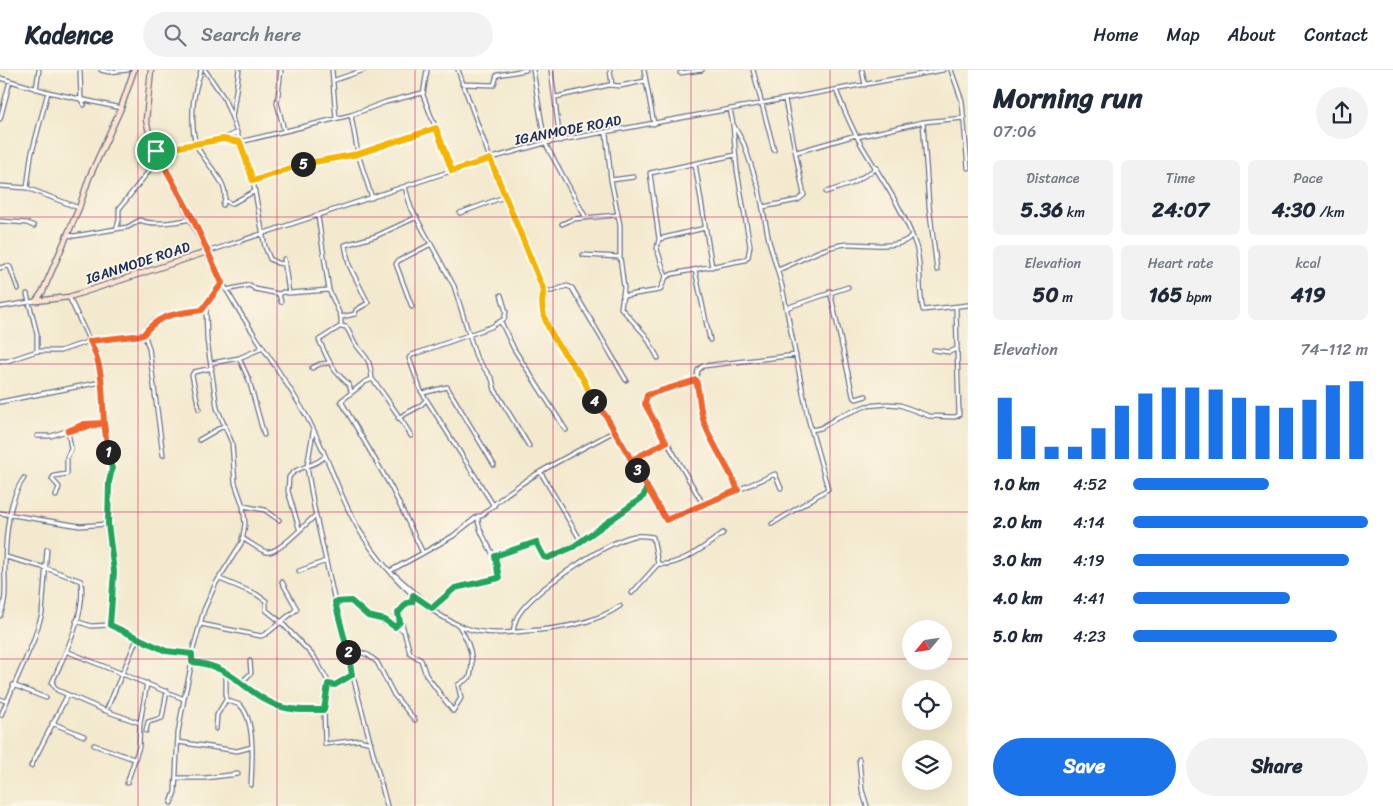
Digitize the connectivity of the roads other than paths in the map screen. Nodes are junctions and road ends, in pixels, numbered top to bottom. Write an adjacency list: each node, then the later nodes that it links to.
1 (39, 70): 33 (street)
2 (80, 70): 38 (street)
3 (101, 70): 4 (street)
4 (128, 70)
5 (134, 70): 42 (street)
6 (151, 70): 63 (street)
7 (201, 70): 60 (street)
8 (205, 70): 46 (street)
9 (239, 70): 46 (street)
10 (281, 70): 53 (street)
11 (332, 70): 27 (street)
12 (364, 70): 27 (street)
13 (427, 70): 36 (street)
14 (458, 70): 30 (street)
15 (526, 70): 30 (street)
16 (532, 70): 61 (street)
17 (551, 70): 37 (street)
18 (610, 70): 31 (street)
19 (644, 70): 29 (street)
20 (702, 70): 25 (street)
21 (753, 70): 40 (street)
22 (862, 70): 32 (street)
23 (944, 70): 32 (street, IGANMODE ROAD)
24 (951, 70): 45 (street)
25 (680, 73)
26 (0, 78): 28 (street)
27 (335, 80): 48 (street)
28 (10, 81): 33 (street); 47 (street)
29 (645, 81): 31 (street); 50 (street)
30 (462, 84): 68 (street)
31 (612, 85): 37 (street)
32 (865, 85): 34 (street, IGANMODE ROAD)
33 (36, 89): 35 (street)
34 (836, 90): 39 (street, IGANMODE ROAD); 56 (street)
35 (48, 92): 38 (street); 78 (street)
36 (422, 94): 44 (street); 52 (street)
37 (556, 98): 59 (street)
38 (81, 100): 41 (street); 42 (street)
39 (785, 100): 40 (street, IGANMODE ROAD); 64 (street)
40 (760, 103): 43 (street, IGANMODE ROAD); 62 (street)
41 (84, 105)
42 (121, 108): 86 (street)
43 (730, 109): 50 (street, IGANMODE ROAD); 51 (street)
44 (351, 115): 48 (street); 65 (street)
45 (965, 116): 49 (street); 71 (street)
46 (232, 118): 54 (street)
47 (0, 119)
48 (336, 119): 53 (street)
49 (923, 122): 56 (street); 112 (street)
50 (654, 124): 55 (street, IGANMODE ROAD)
51 (733, 124): 66 (street); 85 (street)
52 (436, 128): 65 (street); 72 (street)
53 (282, 130): 58 (street)
54 (237, 132): 57 (street); 58 (street)
55 (606, 133): 59 (street, IGANMODE ROAD); 74 (street)
56 (857, 136): 64 (street); 70 (street)
57 (226, 138): 58 (street); 60 (street)
58 (240, 142): 75 (street)
59 (560, 142): 61 (street, IGANMODE ROAD)
60 (196, 144): 63 (street); 83 (street)
61 (545, 144): 68 (street, IGANMODE ROAD); 91 (street)
62 (774, 150)
63 (156, 151): 67 (street)
64 (797, 152): 85 (street)
65 (358, 154): 75 (street); 82 (street)
66 (735, 155): 69 (street); 108 (street)
67 (159, 158): 92 (street); 97 (street)
68 (490, 159): 72 (street, IGANMODE ROAD); 81 (street)
69 (695, 164): 96 (street); 101 (street)
70 (877, 168): 80 (street); 100 (street)
71 (968, 168)
72 (452, 171): 77 (street, IGANMODE ROAD)
73 (634, 177): 74 (street)
74 (611, 180): 88 (street)
75 (253, 181): 79 (street)
76 (0, 186): 78 (street)
77 (404, 187): 82 (street, IGANMODE ROAD); 90 (street)
78 (26, 188): 86 (street)
79 (255, 191): 83 (street); 99 (street)
80 (826, 192)
81 (504, 197): 87 (street); 120 (street)
82 (372, 198): 89 (street, IGANMODE ROAD)
83 (226, 201): 84 (street)
84 (224, 205)
85 (763, 207): 111 (street)
86 (79, 208): 98 (street)
87 (460, 213)
88 (618, 215): 91 (street); 105 (street)
89 (318, 216): 99 (street, IGANMODE ROAD); 118 (street)
90 (417, 217): 102 (street); 138 (street)
91 (586, 218): 94 (street)
92 (193, 219): 97 (street); 103 (street)
93 (0, 222): 95 (street)
94 (562, 224)
95 (34, 226)
96 (705, 228): 101 (street); 108 (street)
97 (114, 229): 98 (street)
98 (67, 235): 119 (street)
99 (262, 236): 103 (street, IGANMODE ROAD); 107 (street)
100 (911, 236): 111 (street); 136 (street)
101 (659, 239): 113 (street)
102 (431, 244): 133 (street); 142 (street)
103 (207, 252): 114 (street); 127 (street, IGANMODE ROAD)
104 (583, 255): 105 (street)
105 (620, 257): 126 (street)
106 (284, 259): 107 (street)
107 (284, 264): 122 (street)
108 (712, 267): 110 (street)
109 (0, 268): 116 (street)
110 (695, 270): 113 (street); 143 (street)
111 (778, 270): 135 (street)
112 (938, 270)
113 (666, 277): 126 (street)
114 (222, 283): 117 (street); 137 (street)
115 (848, 287): 121 (street)
116 (18, 289)
117 (226, 290): 124 (street); 145 (street)
118 (329, 290): 122 (street); 138 (street)
119 (43, 291): 128 (street); 129 (street)
120 (544, 291): 158 (street); 174 (street)
121 (830, 292): 135 (street); 163 (street)
122 (289, 293): 124 (street)
123 (28, 294): 131 (street)
124 (279, 294): 130 (street)
125 (500, 295): 139 (street)
126 (623, 296): 151 (street)
127 (69, 297): 128 (street, IGANMODE ROAD); 144 (street)
128 (44, 300): 129 (street, IGANMODE ROAD)
129 (36, 301): 131 (street)
130 (281, 302)
131 (30, 303): 134 (street); 148 (street)
132 (968, 305): 136 (street)
133 (412, 307)
134 (0, 308)
135 (786, 308): 149 (street)
136 (956, 308): 146 (street)
137 (204, 311): 141 (street); 153 (street)
138 (341, 317): 140 (street)
139 (501, 322): 142 (street); 171 (street)
140 (341, 326): 154 (street); 157 (street)
141 (144, 334): 144 (street); 181 (street)
142 (469, 334): 162 (street); 180 (street)
143 (710, 340)
144 (90, 341): 148 (street); 160 (street)
145 (262, 345): 150 (street); 170 (street)
146 (957, 349): 147 (street); 172 (street)
147 (934, 350)
148 (37, 351): 152 (street)
149 (796, 356): 159 (street); 172 (street)
150 (239, 358): 153 (street); 175 (street)
151 (658, 358)
152 (0, 361)
153 (212, 363): 155 (street)
154 (330, 363): 156 (street); 161 (street)
155 (212, 368): 166 (street); 169 (street)
156 (312, 368)
157 (372, 379): 161 (street); 167 (street)
158 (626, 380)
159 (696, 380): 179 (street); 190 (street)
160 (101, 382): 165 (street); 168 (street)
161 (351, 392): 207 (street)
162 (424, 393): 164 (street); 184 (street)
163 (866, 396)
164 (426, 400): 167 (street); 194 (street)
165 (0, 402)
166 (198, 409)
167 (398, 418): 177 (street)
168 (104, 423): 173 (street); 200 (street)
169 (225, 425): 178 (street); 193 (street)
170 (314, 430): 182 (street); 185 (street)
171 (566, 430)
172 (811, 430): 201 (street)
173 (68, 431): 176 (street); 191 (street)
174 (613, 432): 183 (street); 186 (street)
175 (264, 435)
176 (37, 436)
177 (411, 436)
178 (199, 440)
179 (666, 442): 183 (street); 192 (street)
180 (529, 446)
181 (163, 455)
182 (325, 456): 185 (street); 217 (street)
183 (632, 460): 188 (street)
184 (494, 464)
185 (308, 469): 197 (street); 202 (street)
186 (541, 473): 194 (street); 205 (street)
187 (24, 478): 196 (street)
188 (647, 487): 192 (street); 205 (street)
189 (781, 488): 190 (street)
190 (738, 490): 192 (street)
191 (56, 496)
192 (704, 504)
193 (243, 506): 199 (street); 204 (street)
194 (494, 506): 198 (street)
195 (0, 513): 196 (street)
196 (12, 515): 200 (street); 209 (street)
197 (316, 515): 202 (street); 210 (street)
198 (478, 516): 207 (street); 208 (street)
199 (279, 520)
200 (108, 524): 226 (street)
201 (772, 524)
202 (299, 528): 204 (street)
203 (723, 533): 211 (street)
204 (242, 538): 214 (street)
205 (581, 541): 208 (street)
206 (47, 549): 212 (street)
207 (423, 553): 220 (street)
208 (495, 556): 220 (street)
209 (6, 557): 212 (street); 221 (street)
210 (326, 561): 213 (street); 218 (street)
211 (658, 564): 216 (street); 230 (street)
212 (46, 568): 222 (street); 243 (street)
213 (299, 571)
214 (220, 579): 223 (street); 225 (street)
215 (282, 582): 223 (street)
216 (632, 593)
217 (413, 595): 220 (street); 224 (street)
218 (335, 602): 228 (street); 232 (street)
219 (620, 606): 230 (street)
220 (432, 608): 227 (street)
221 (0, 616)
222 (76, 621): 226 (street); 233 (street)
223 (281, 622): 225 (street); 242 (street)
224 (400, 622): 228 (street); 229 (street)
225 (201, 624): 234 (street)
226 (110, 625): 231 (street)
227 (459, 625): 229 (street); 230 (street)
228 (395, 627): 229 (street)
229 (404, 630)
230 (513, 632)
231 (138, 639): 234 (street); 238 (street)
232 (346, 646): 239 (street); 254 (street)
233 (66, 652): 238 (street); 245 (street)
234 (192, 654): 236 (street)
235 (250, 661): 240 (street)
236 (192, 662): 237 (street); 248 (street)
237 (226, 672): 240 (street); 249 (street)
238 (122, 673): 241 (street); 252 (street)
239 (352, 675): 242 (street); 261 (street)
240 (242, 682): 251 (street)
241 (147, 683): 244 (street); 256 (street)
242 (328, 684): 251 (street)
243 (13, 685): 246 (street); 250 (street)
244 (167, 691): 248 (street); 258 (street)
245 (66, 696): 252 (street); 255 (street)
246 (46, 698)
247 (0, 699): 250 (street)
248 (184, 699): 260 (street)
249 (226, 700): 257 (street); 263 (street)
250 (6, 701): 253 (street)
251 (324, 710): 261 (street)
252 (106, 711): 256 (street)
253 (1, 715)
254 (415, 720)
255 (52, 723): 259 (street); 266 (street)
256 (140, 723): 264 (street)
257 (216, 729)
258 (146, 731)
259 (84, 736)
260 (178, 742): 263 (street); 268 (street)
261 (371, 744): 272 (street)
262 (94, 745): 264 (street)
263 (252, 747): 270 (street)
264 (134, 759): 269 (street)
265 (859, 759): 273 (street)
266 (32, 766)
267 (238, 774): 268 (street)
268 (176, 778): 271 (street)
269 (127, 783)
270 (251, 785)
271 (171, 803)
272 (387, 806)
273 (867, 806)

